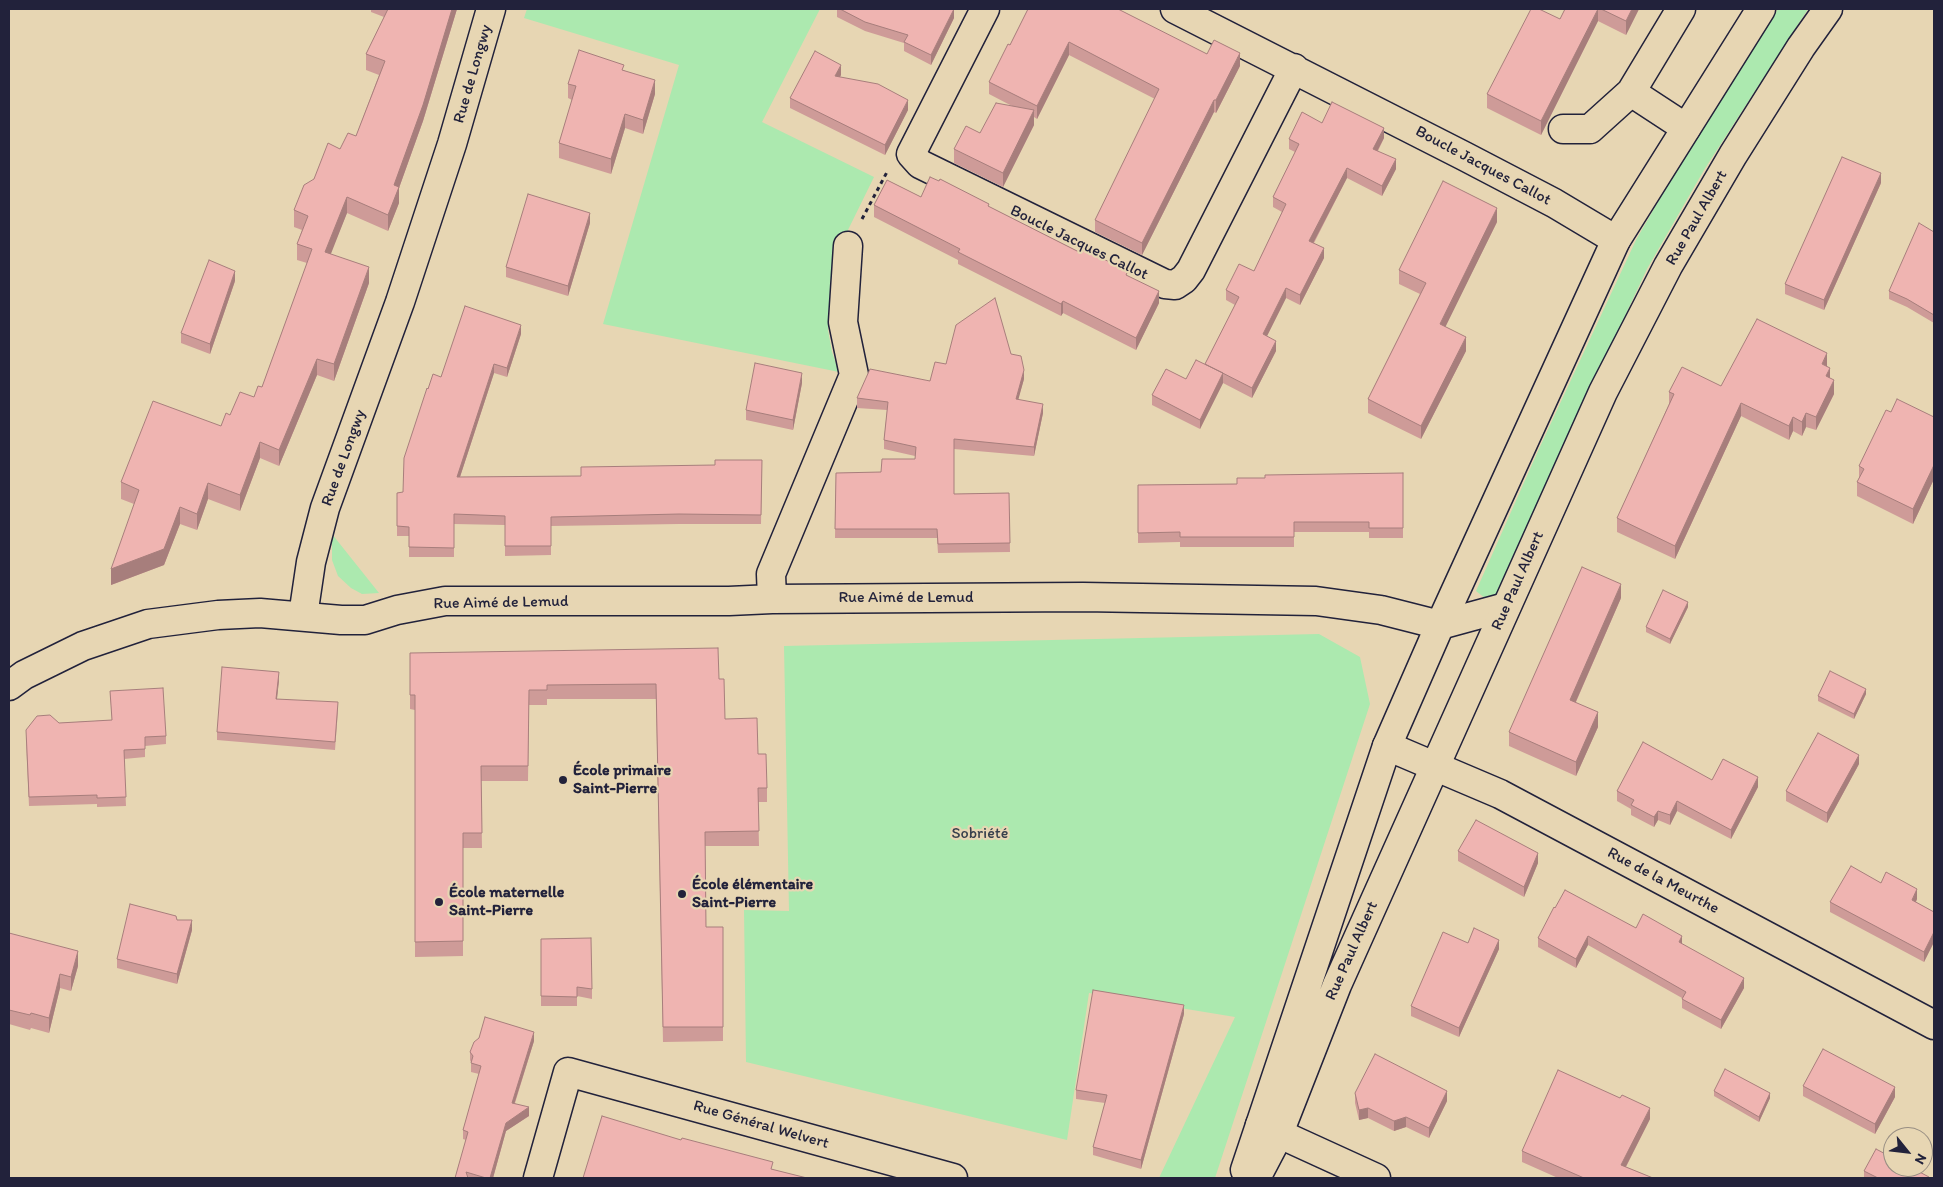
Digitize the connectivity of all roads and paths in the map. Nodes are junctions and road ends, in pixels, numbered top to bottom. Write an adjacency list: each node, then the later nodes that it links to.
1 (492, 9): 16 (street, Rue de Longwy)
2 (985, 9): 11 (street)
3 (1175, 9): 7 (street, Boucle Jacques Callot)
4 (1681, 9): 8 (street)
5 (1761, 9): 9 (street, Rue Paul Albert)
6 (1828, 9): 15 (street, Rue Paul Albert)
7 (1294, 68): 11 (street, Boucle Jacques Callot); 12 (street, Boucle Jacques Callot)
8 (1631, 92): 9 (street); 10 (street)
9 (1686, 128): 12 (street, Rue Paul Albert)
10 (1563, 129)
11 (911, 154): 13 (path)
12 (1616, 240): 17 (street, Rue Paul Albert)
13 (848, 246): 14 (street)
14 (772, 599): 16 (street, Rue Aimé de Lemud); 17 (street, Rue Aimé de Lemud)
15 (1506, 608): 17 (street, Rue Aimé de Lemud); 20 (street, Rue Paul Albert)
16 (303, 616): 18 (street)
17 (1440, 625): 19 (street, Rue Paul Albert)
18 (9, 686)
19 (1387, 746): 20 (street, Rue de la Meurthe); 22 (street, Rue Paul Albert)
20 (1434, 766): 21 (street, Rue de la Meurthe); 22 (street, Rue Paul Albert)
21 (1934, 1025)
22 (1269, 1130): 26 (street, Rue Paul Albert); 27 (street, Rue Paul Albert); 28 (street)
23 (923, 1175): 24 (street, Rue Général Welvert); 25 (street, Rue Général Welvert)
24 (538, 1178)
25 (953, 1178)
26 (1242, 1178)
27 (1256, 1178)
28 (1376, 1178)

